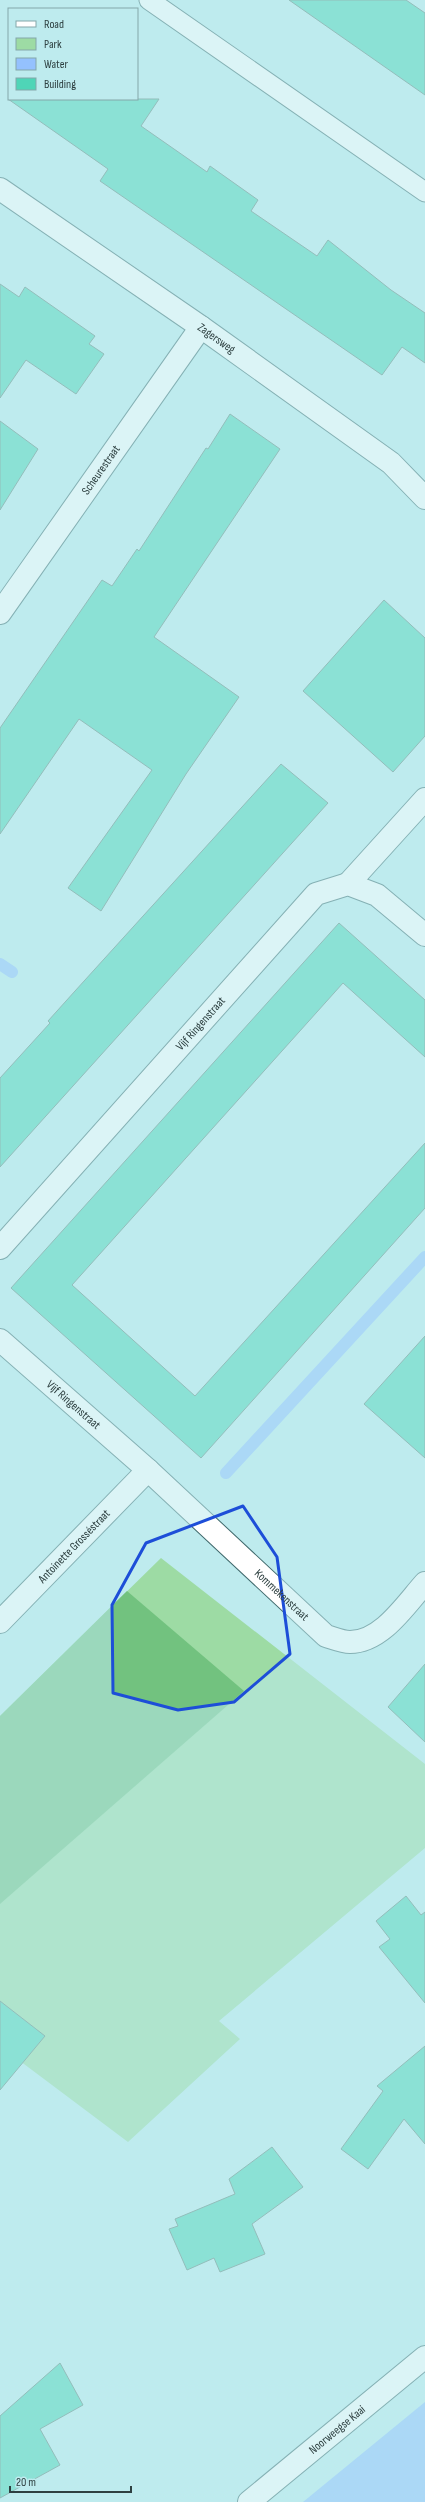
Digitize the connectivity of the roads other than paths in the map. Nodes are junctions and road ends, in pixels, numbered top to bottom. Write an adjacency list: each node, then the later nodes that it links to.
1 (149, 0): 3 (lane)
2 (0, 189): 4 (street, Zagersweg)
3 (425, 192)
4 (201, 327): 5 (street, Zagersweg); 6 (street, Scheurestraat)
5 (425, 498)
6 (0, 613)
7 (425, 799): 8 (street)
8 (348, 884): 9 (street); 10 (street, Vijf Ringenstraat)
9 (425, 935)
10 (0, 1248)
11 (0, 1340): 12 (street, Vijf Ringenstraat)
12 (148, 1470): 13 (street, Kommekenstraat); 14 (street, Antoinette Grosséstraat)
13 (425, 1582)
14 (0, 1622)
15 (425, 2357): 16 (street, Noorweegse Kaai)
16 (249, 2502)

